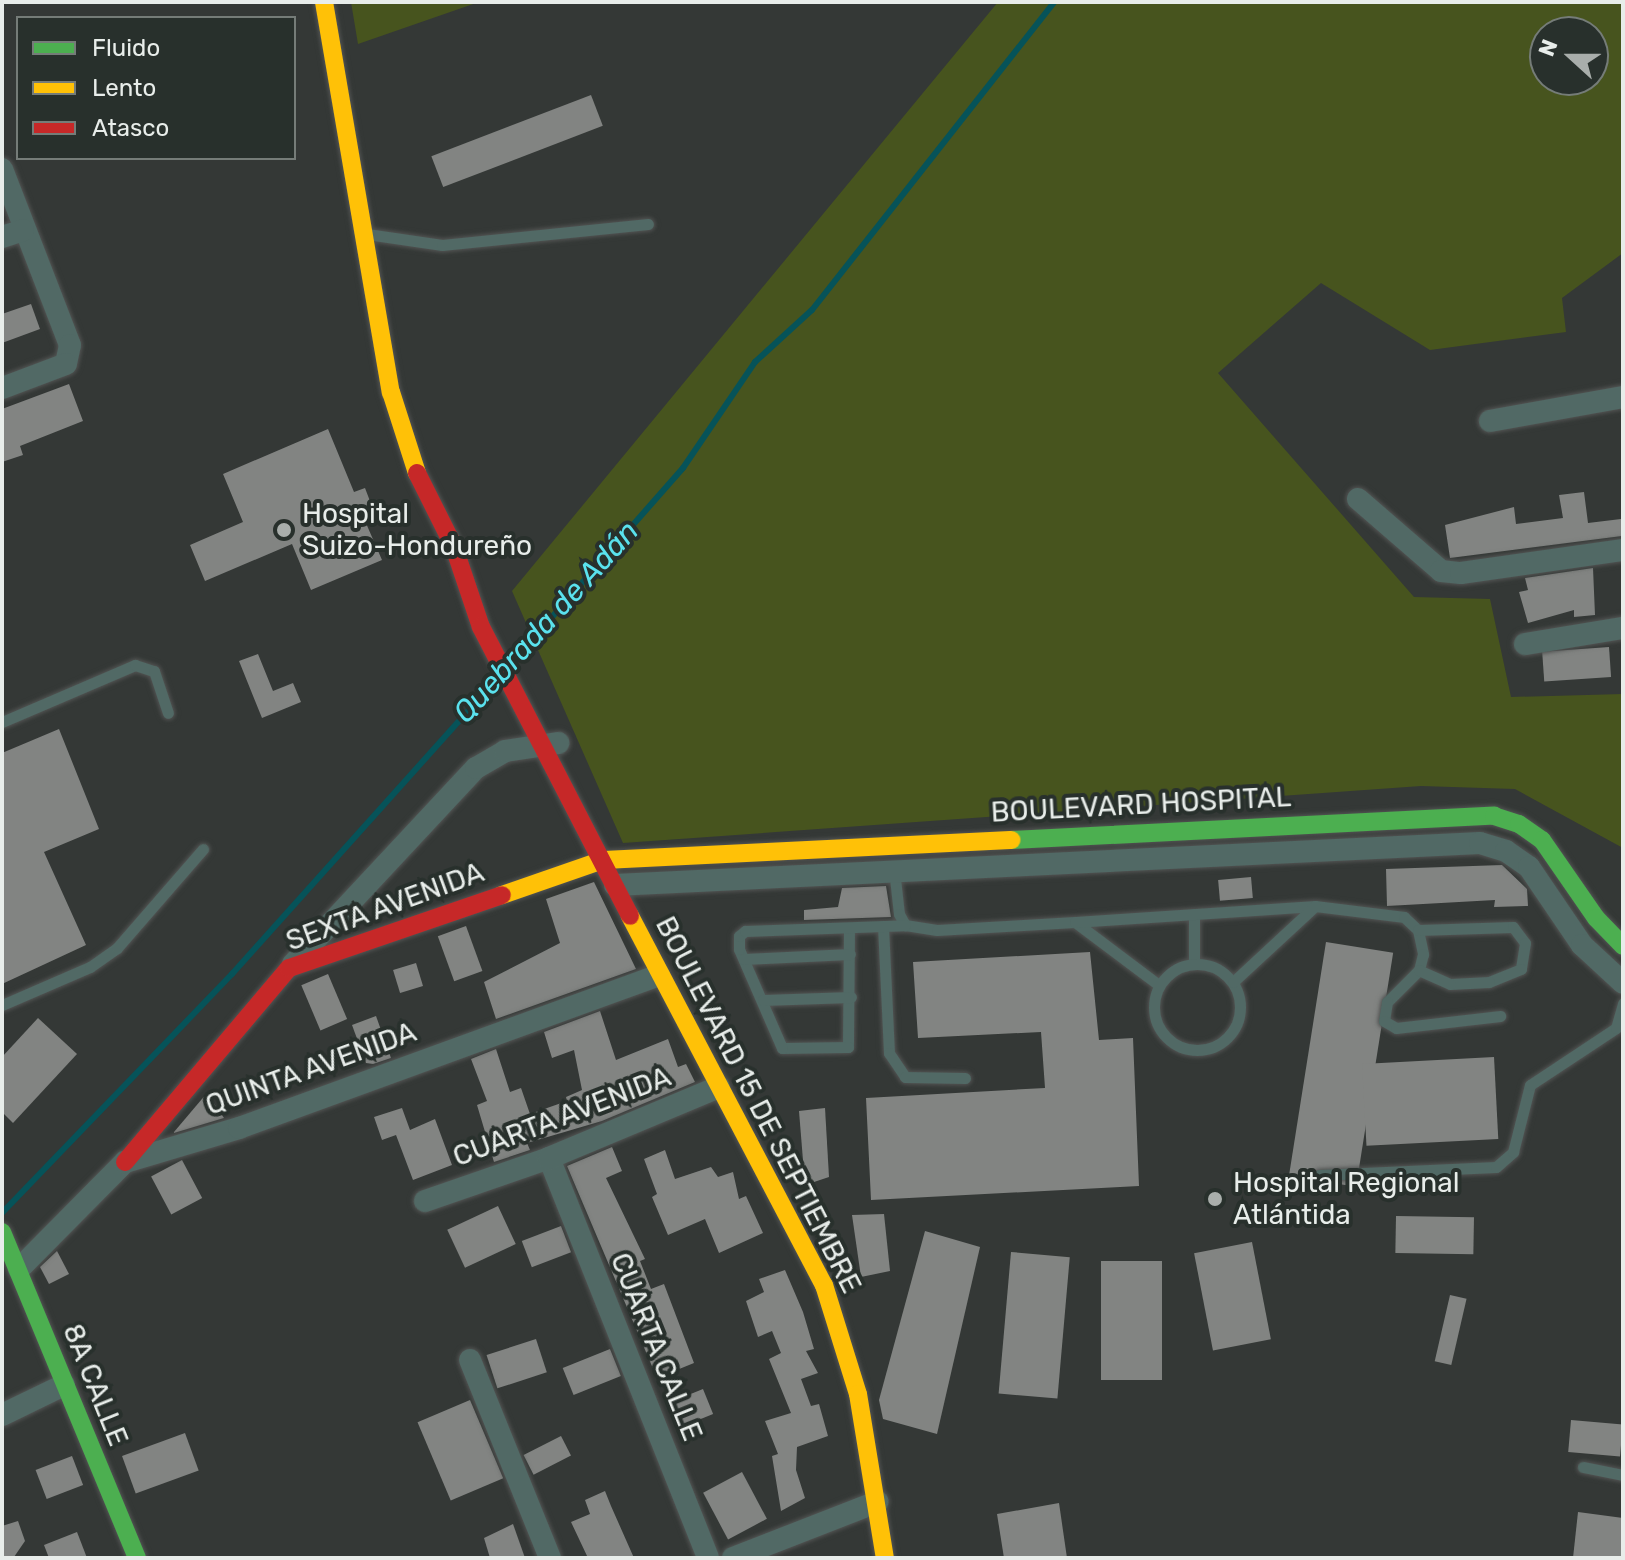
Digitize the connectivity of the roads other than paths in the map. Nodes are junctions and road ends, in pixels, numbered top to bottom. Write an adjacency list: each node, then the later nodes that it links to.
1 (324, 2): 4 (street, BOULEVARD 15 DE SEPTIEMBRE)
2 (2, 169): 5 (street)
3 (648, 224): 4 (lane)
4 (364, 233): 10 (street, BOULEVARD 15 DE SEPTIEMBRE)
5 (12, 234): 6 (street)
6 (2, 388)
7 (1623, 397): 8 (street)
8 (1490, 421)
9 (1358, 499): 11 (street)
10 (454, 547): 16 (street, BOULEVARD 15 DE SEPTIEMBRE); 16 (street, BOULEVARD 15 DE SEPTIEMBRE)
11 (1623, 550)
12 (1623, 628): 13 (street)
13 (1525, 644)
14 (168, 713): 15 (lane)
15 (2, 722)
16 (549, 744): 19 (street, BOULEVARD 15 DE SEPTIEMBRE); 33 (street)
17 (203, 849): 42 (lane)
18 (894, 849): 19 (street, BOULEVARD HOSPITAL); 20 (lane); 29 (street, BOULEVARD HOSPITAL)
19 (603, 860): 21 (street, BOULEVARD 15 DE SEPTIEMBRE); 33 (street, SEXTA AVENIDA)
20 (895, 875): 21 (street, BOULEVARD HOSPITAL); 25 (lane); 37 (street, BOULEVARD HOSPITAL)
21 (615, 885): 35 (street, BOULEVARD 15 DE SEPTIEMBRE)
22 (1315, 906): 23 (lane); 28 (lane); 36 (lane)
23 (1194, 914): 24 (lane); 32 (lane)
24 (1075, 922): 25 (lane); 38 (lane)
25 (905, 925): 26 (lane)
26 (883, 926): 27 (lane); 45 (lane)
27 (849, 928): 30 (lane); 31 (lane)
28 (1418, 930): 34 (lane); 34 (lane)
29 (1623, 946)
30 (850, 954): 31 (lane); 39 (lane)
31 (744, 959): 40 (lane)
32 (1194, 963): 36 (lane); 38 (lane)
33 (289, 968): 48 (street, SEXTA AVENIDA)
34 (1419, 970): 43 (lane)
35 (659, 975): 46 (street, BOULEVARD 15 DE SEPTIEMBRE); 48 (street, QUINTA AVENIDA)
36 (1233, 982): 38 (lane)
37 (1623, 983)
38 (1159, 985)
39 (851, 997): 40 (lane); 40 (lane)
40 (763, 1000)
41 (1623, 1003): 44 (lane)
42 (2, 1005)
43 (1500, 1016)
44 (1619, 1027): 49 (lane)
45 (965, 1078)
46 (719, 1087): 47 (street, CUARTA AVENIDA); 58 (street, BOULEVARD 15 DE SEPTIEMBRE)
47 (549, 1158): 50 (street, CUARTA AVENIDA); 61 (street, CUARTA CALLE)
48 (125, 1162): 52 (street, QUINTA AVENIDA)
49 (1319, 1175)
50 (425, 1201)
51 (2, 1232): 52 (street, 8A CALLE)
52 (17, 1266): 54 (street, 8A CALLE)
53 (470, 1360): 60 (street)
54 (64, 1385): 55 (street); 59 (street, 8A CALLE)
55 (2, 1415)
56 (1583, 1467): 57 (lane)
57 (1623, 1475)
58 (877, 1502): 62 (street); 63 (street, BOULEVARD 15 DE SEPTIEMBRE)
59 (137, 1558)
60 (550, 1558)
61 (708, 1558)
62 (733, 1558)
63 (885, 1558)

